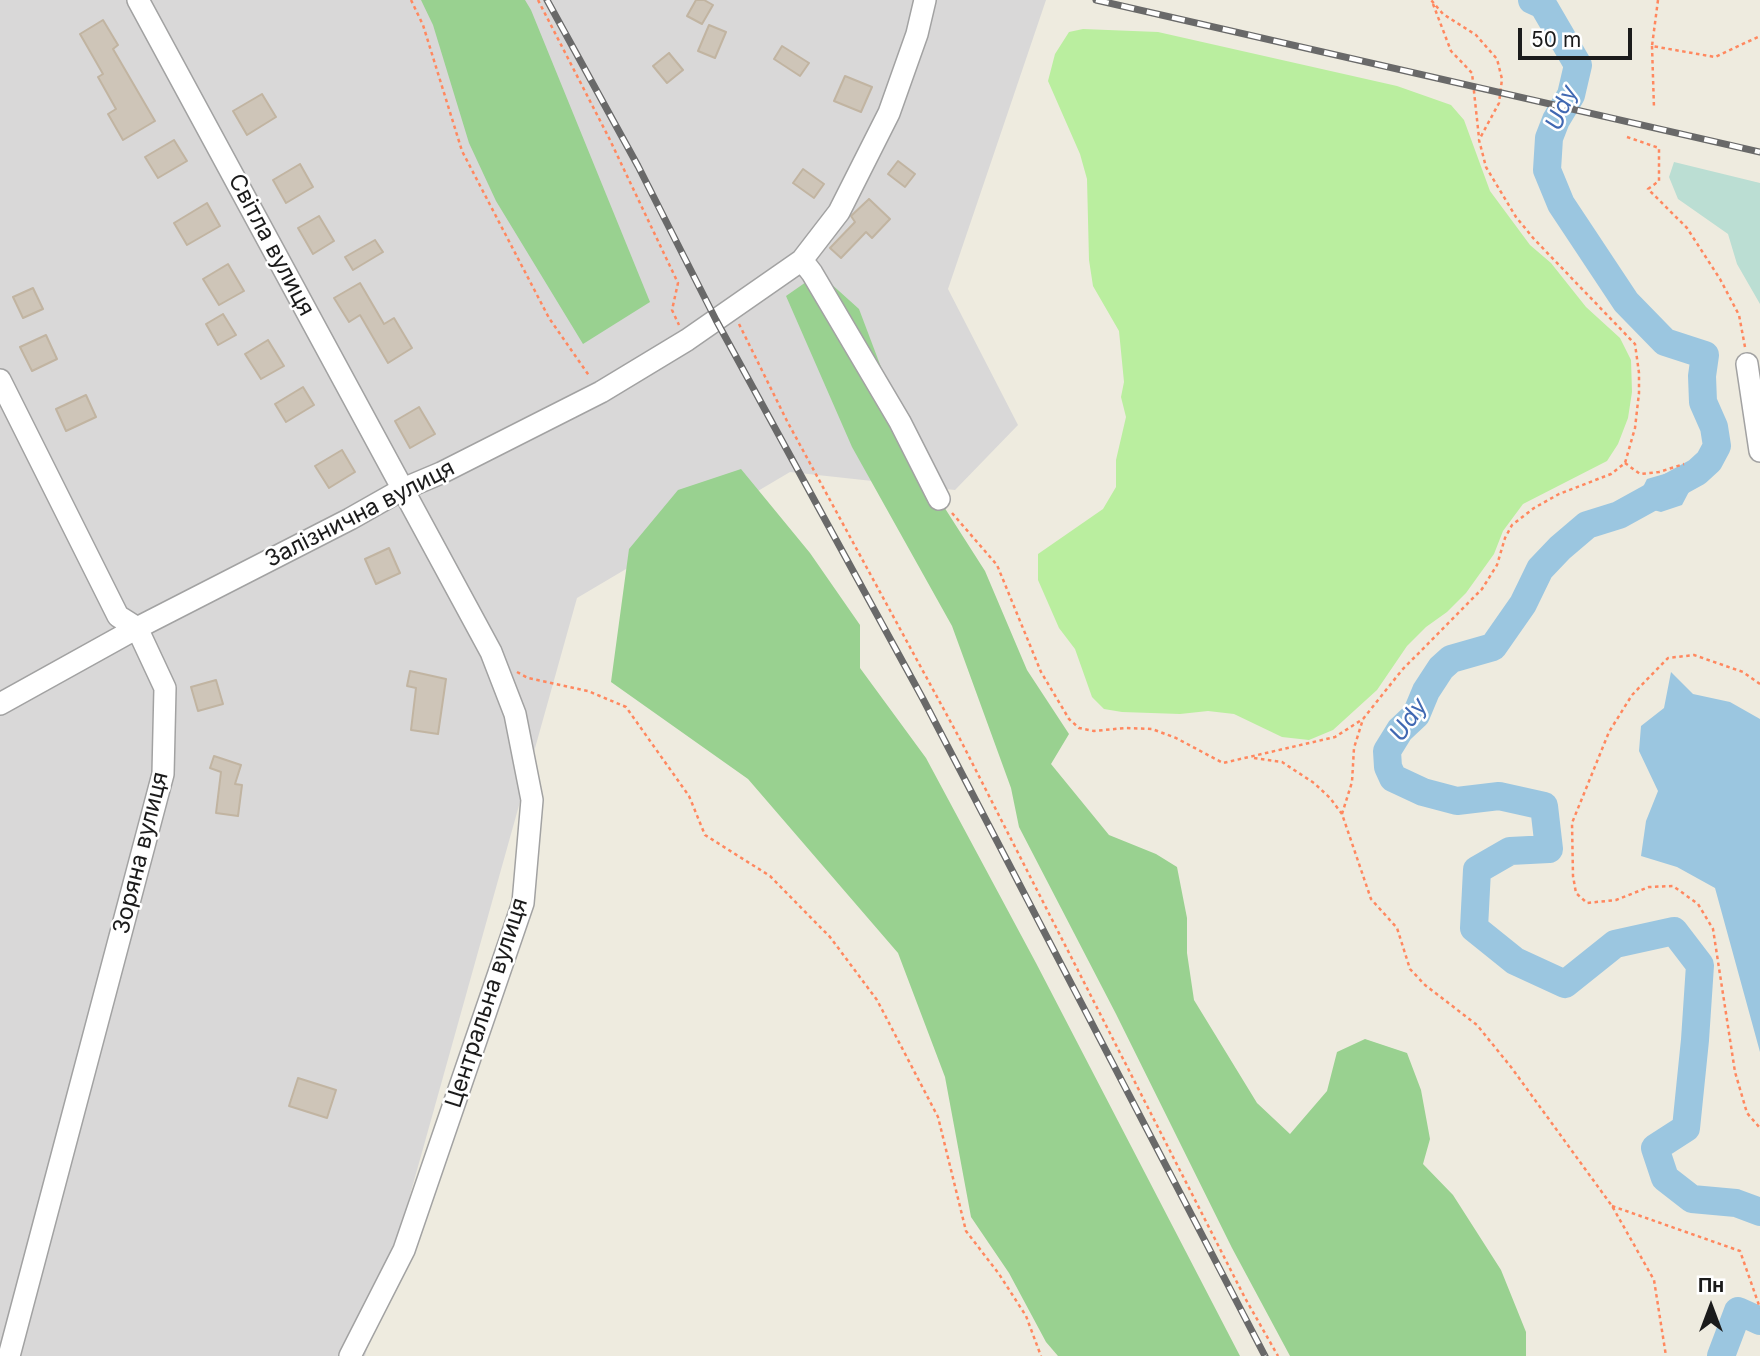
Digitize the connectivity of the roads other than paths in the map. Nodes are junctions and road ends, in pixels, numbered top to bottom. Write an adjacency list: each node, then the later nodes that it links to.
1 (138, 0): 7 (street, Світла вулиця)
2 (925, 0): 3 (street, Залізнична вулиця)
3 (802, 260): 7 (street, Залізнична вулиця); 8 (street)
4 (1748, 364): 6 (street)
5 (0, 380): 9 (street, Зоряна вулиця)
6 (1760, 451)
7 (403, 489): 9 (street, Залізнична вулиця); 12 (street, Центральна вулиця)
8 (939, 499)
9 (137, 628): 10 (street, Залізнична вулиця); 11 (street, Зоряна вулиця)
10 (0, 704)
11 (9, 1356)
12 (350, 1356)

